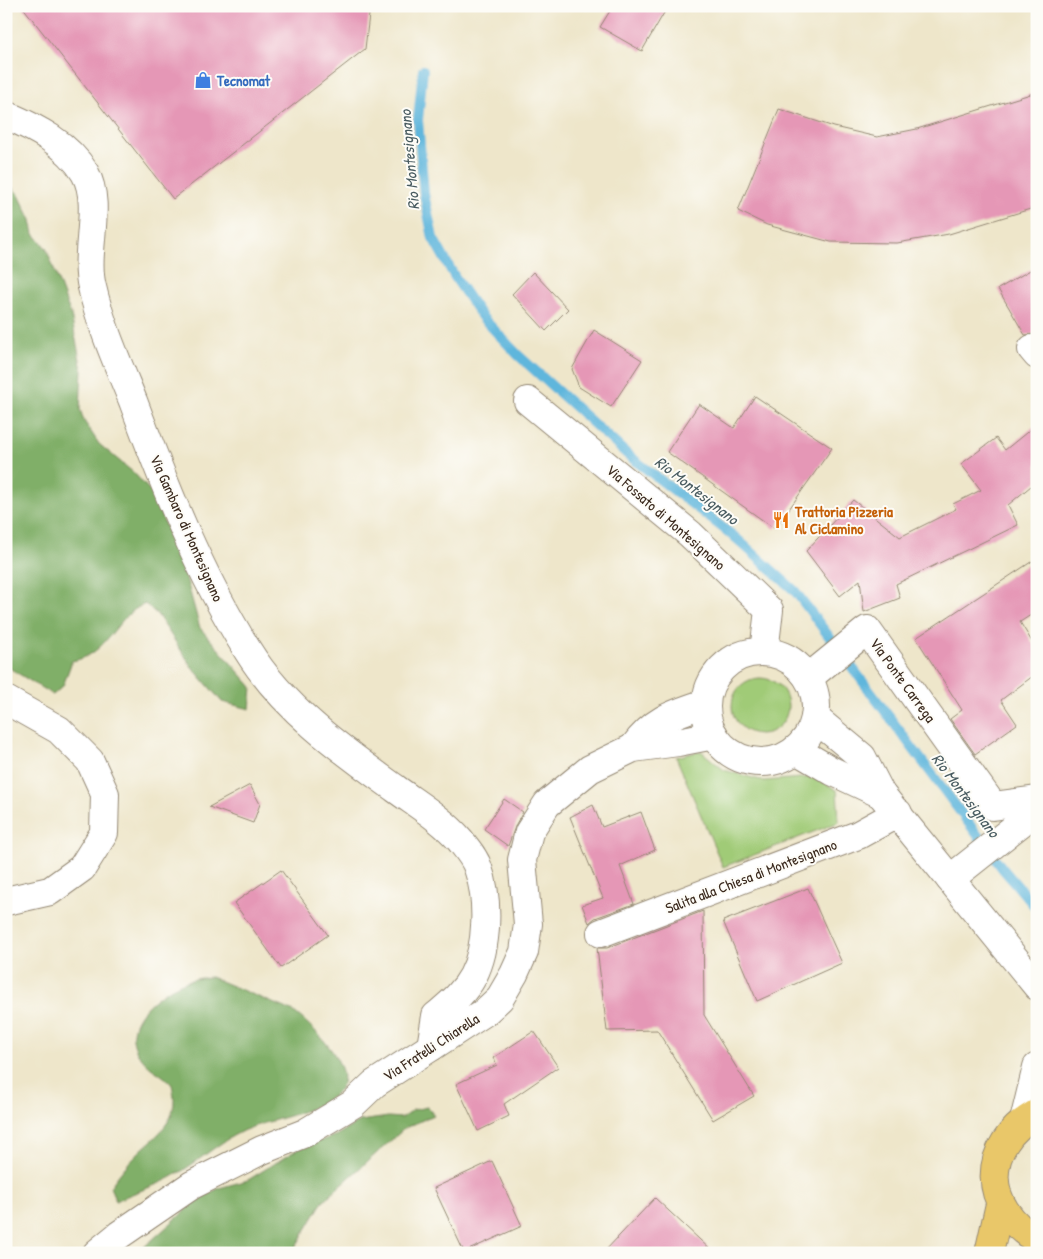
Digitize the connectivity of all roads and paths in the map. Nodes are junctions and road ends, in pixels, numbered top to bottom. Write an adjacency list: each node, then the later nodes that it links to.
1 (6, 115): 18 (street, Via Gambaro di Montesignano)
2 (528, 401): 3 (street, Via Fossato di Montesignano)
3 (764, 652): 4 (street); 6 (street)
4 (817, 671): 7 (street); 11 (street, Via Ponte Carrega)
5 (6, 700): 15 (street)
6 (706, 702): 8 (street); 9 (street, Via Fratelli Chiarella)
7 (815, 718): 10 (street); 12 (street)
8 (714, 735): 9 (street, Via Fratelli Chiarella); 10 (street)
9 (633, 748): 18 (street, Via Fratelli Chiarella)
10 (796, 750): 12 (street)
11 (1037, 800)
12 (889, 804): 14 (street); 16 (street, Salita alla Chiesa di Montesignano)
13 (1037, 810): 14 (street)
14 (950, 879): 17 (street)
15 (6, 900)
16 (601, 933)
17 (1037, 986)
18 (431, 1047): 23 (street, Via Fratelli Chiarella)
19 (1037, 1067): 20 (street)
20 (1030, 1117): 21 (main road)
21 (1000, 1204): 22 (main road); 24 (main road)
22 (1037, 1240)
23 (97, 1253)
24 (989, 1253)

